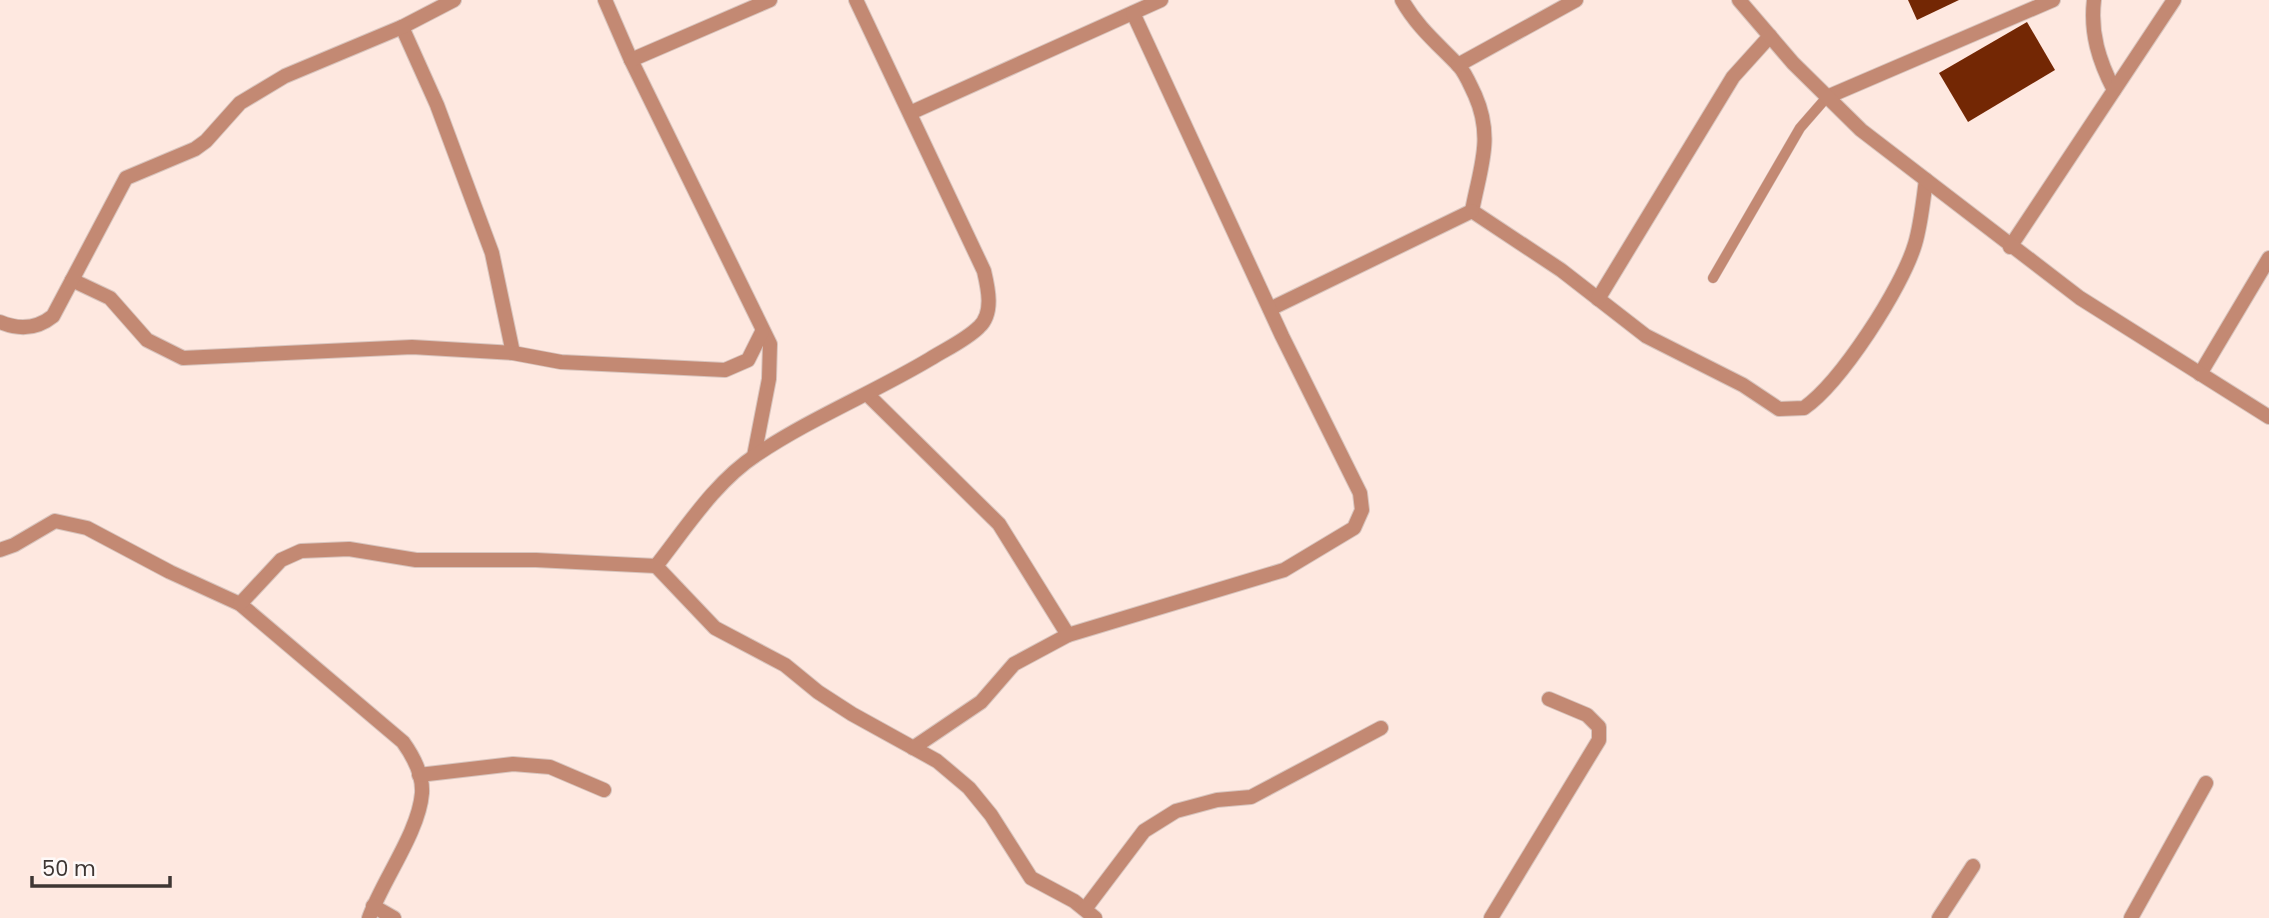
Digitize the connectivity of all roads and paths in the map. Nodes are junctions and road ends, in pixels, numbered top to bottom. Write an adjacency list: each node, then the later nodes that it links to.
1 (454, 0): 13 (street)
2 (605, 0): 15 (street)
3 (770, 0): 15 (street)
4 (856, 0): 19 (street)
5 (1160, 0): 12 (street)
6 (1402, 0): 16 (street)
7 (1576, 0): 16 (street)
8 (1739, 0): 14 (street)
9 (2053, 0): 18 (street)
10 (2094, 0): 17 (street)
11 (2174, 0): 17 (street)
12 (1133, 13): 19 (street); 27 (street)
13 (402, 27): 25 (street); 30 (street)
14 (1770, 36): 18 (street); 26 (street)
15 (631, 60): 29 (street)
16 (1458, 65): 21 (street)
17 (2114, 90): 22 (street)
18 (1827, 97): 20 (street); 24 (lane)
19 (910, 113): 32 (street)
20 (1926, 180): 22 (street); 26 (street)
21 (1472, 211): 26 (street); 27 (street)
22 (2010, 247): 31 (street)
23 (2269, 258): 31 (street)
24 (1713, 278)
25 (72, 280): 28 (street); 30 (street)
26 (1598, 299)
27 (1270, 309): 38 (street)
28 (0, 322)
29 (762, 331): 30 (street); 34 (street)
30 (513, 353)
31 (2200, 374): 33 (street)
32 (867, 394): 34 (street); 38 (street)
33 (2269, 417)
34 (754, 456): 36 (street)
35 (0, 550): 37 (street)
36 (656, 566): 37 (street); 41 (street)
37 (240, 604): 42 (street)
38 (1068, 635): 41 (street)
39 (1549, 699): 49 (street)
40 (1381, 728): 47 (street)
41 (913, 748): 47 (street)
42 (419, 775): 44 (street); 46 (street)
43 (2206, 783): 51 (street)
44 (604, 790)
45 (1973, 866): 50 (street)
46 (371, 912): 48 (street)
47 (1090, 913)
48 (394, 918)
49 (1491, 918)
50 (1939, 918)
51 (2131, 918)

